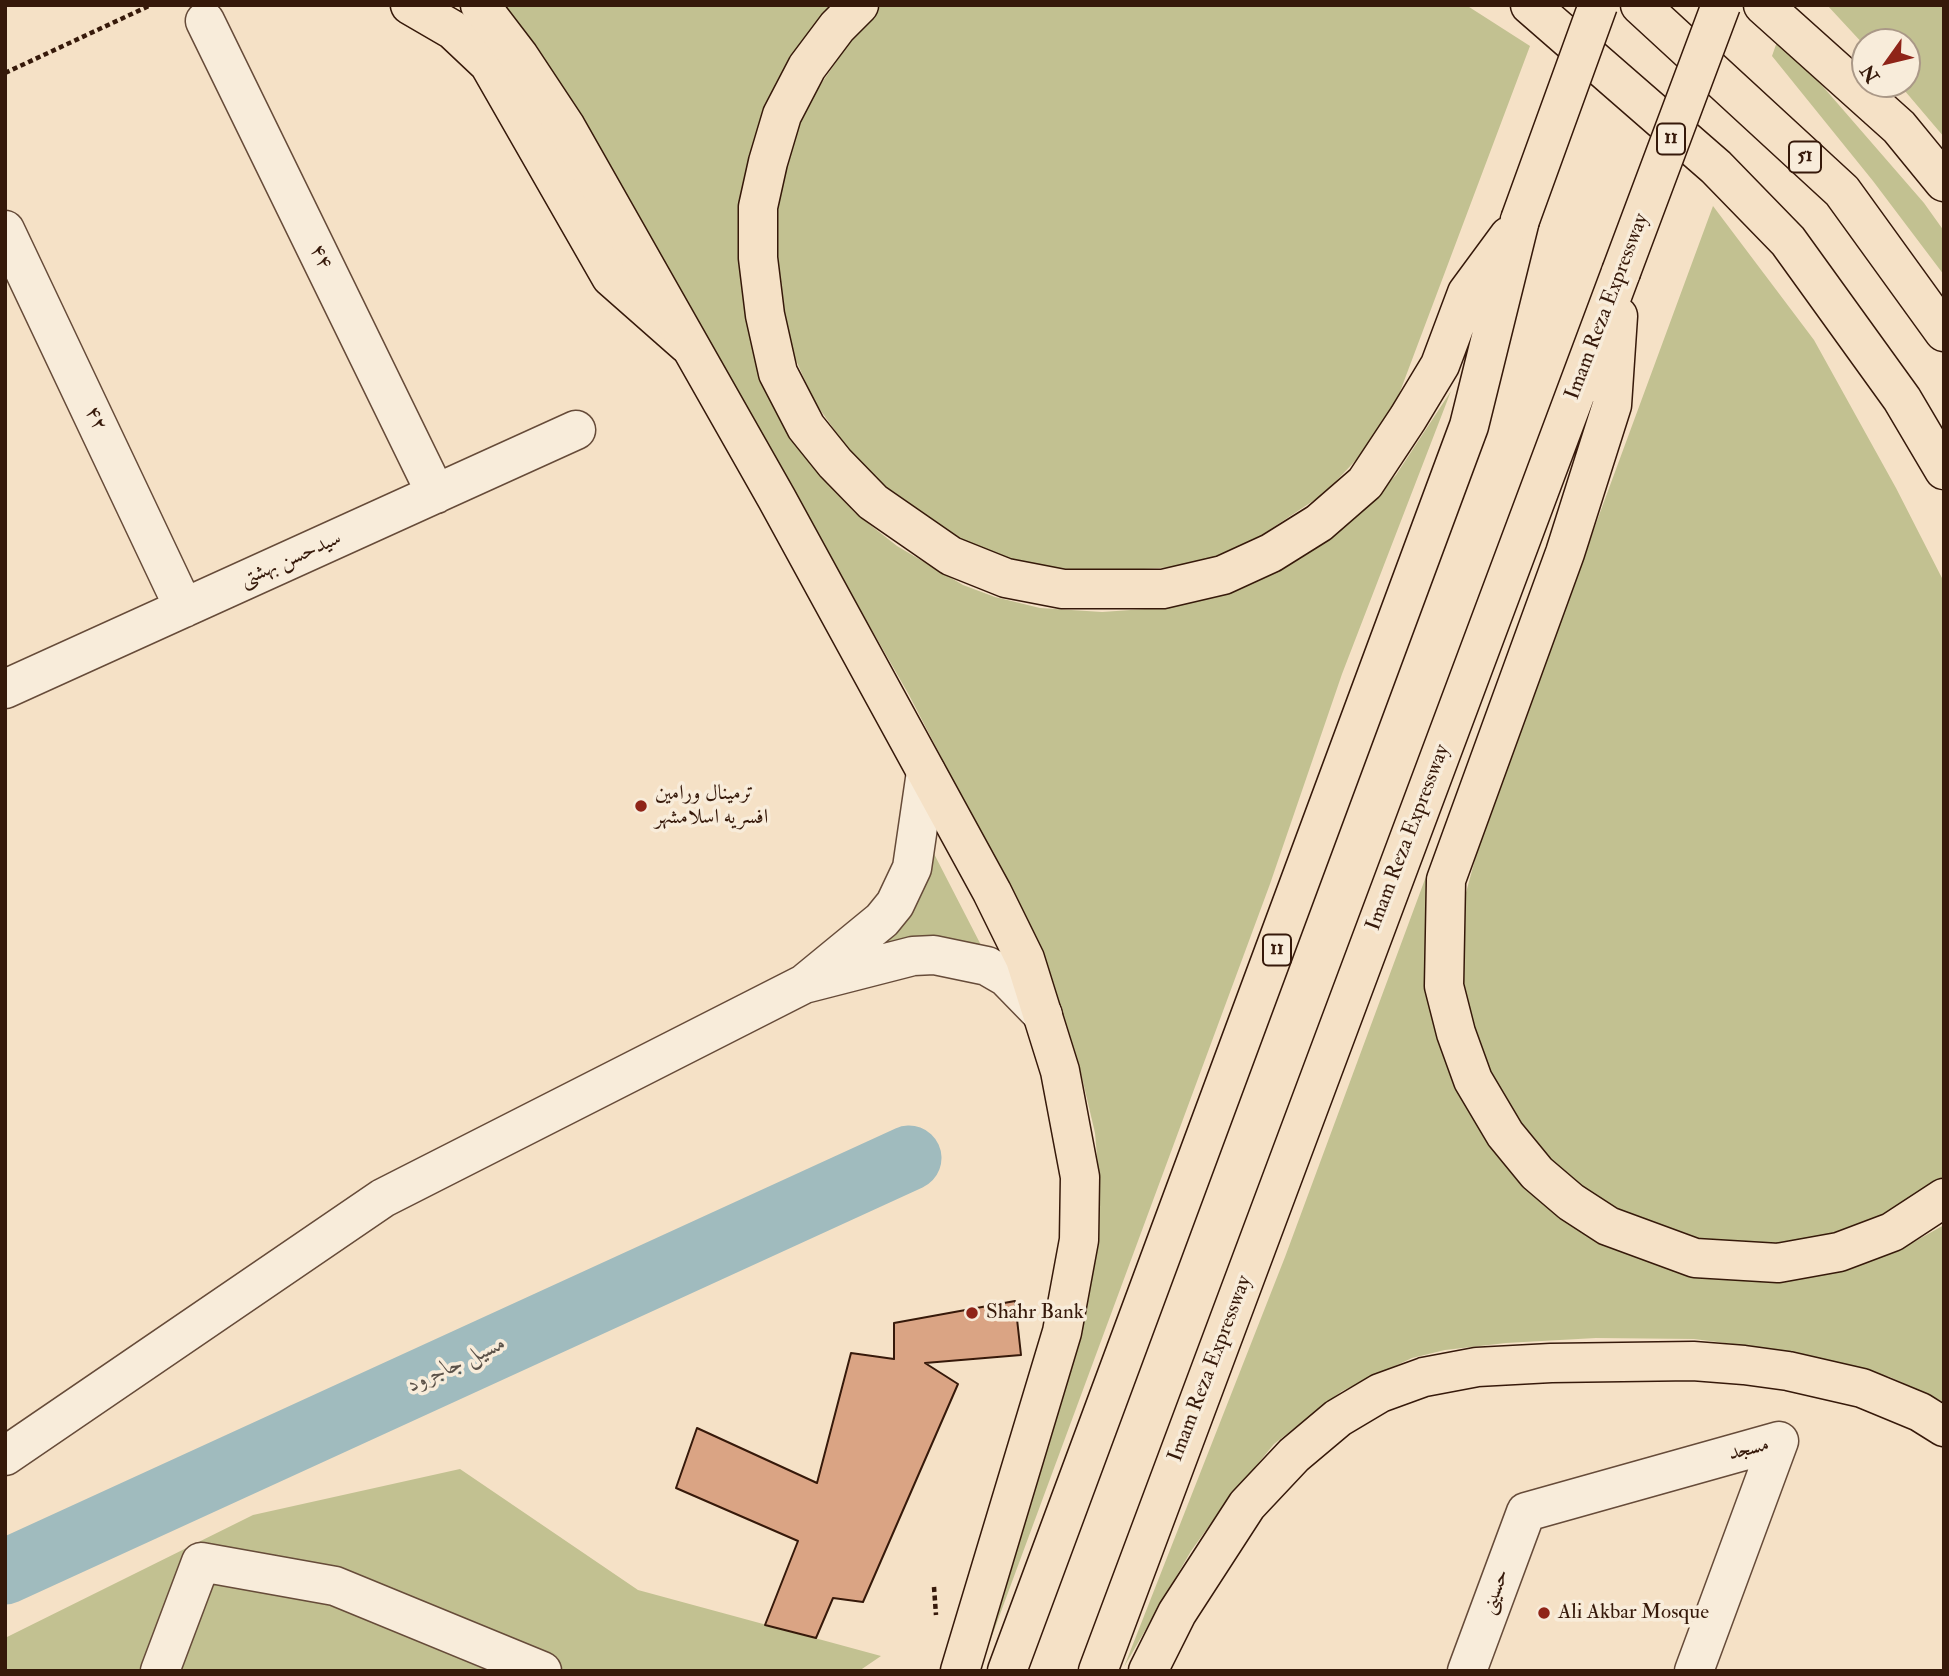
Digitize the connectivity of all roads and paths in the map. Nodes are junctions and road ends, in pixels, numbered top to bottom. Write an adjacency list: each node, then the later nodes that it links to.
1 (152, 5): 11 (path)
2 (410, 5): 17 (main road)
3 (480, 5): 17 (main road)
4 (859, 5): 13 (main road)
5 (1530, 5): 19 (main road)
6 (1598, 5): 13 (main road, 11, bridge)
7 (1640, 5): 16 (main road, 51)
8 (1721, 5): 15 (main road, Imam Reza Expressway / 11, bridge)
9 (1763, 5): 12 (main road)
10 (205, 21): 20 (street, ۴۴)
11 (5, 73)
12 (1944, 182)
13 (1520, 220): 33 (main road, 11)
14 (5, 230): 21 (street, ۴۲)
15 (1621, 272): 26 (main road); 34 (main road, Imam Reza Expressway / 11)
16 (1944, 332)
17 (691, 347): 23 (main road)
18 (576, 430): 20 (street, سیدحسن بهشتی)
19 (1944, 470)
20 (436, 494): 21 (street, سیدحسن بهشتی)
21 (184, 608): 22 (street, سیدحسن بهشتی)
22 (5, 689)
23 (926, 772): 24 (street); 25 (main road)
24 (804, 984): 25 (street); 28 (street)
25 (1043, 1015): 32 (main road)
26 (1944, 1198)
27 (1944, 1427): 35 (main road)
28 (5, 1456)
29 (1525, 1512): 36 (street, حسینی); 37 (street, مسجد)
30 (160, 1671): 31 (street)
31 (542, 1671)
32 (960, 1671)
33 (1007, 1671)
34 (1098, 1671)
35 (1148, 1671)
36 (1467, 1671)
37 (1694, 1671)

